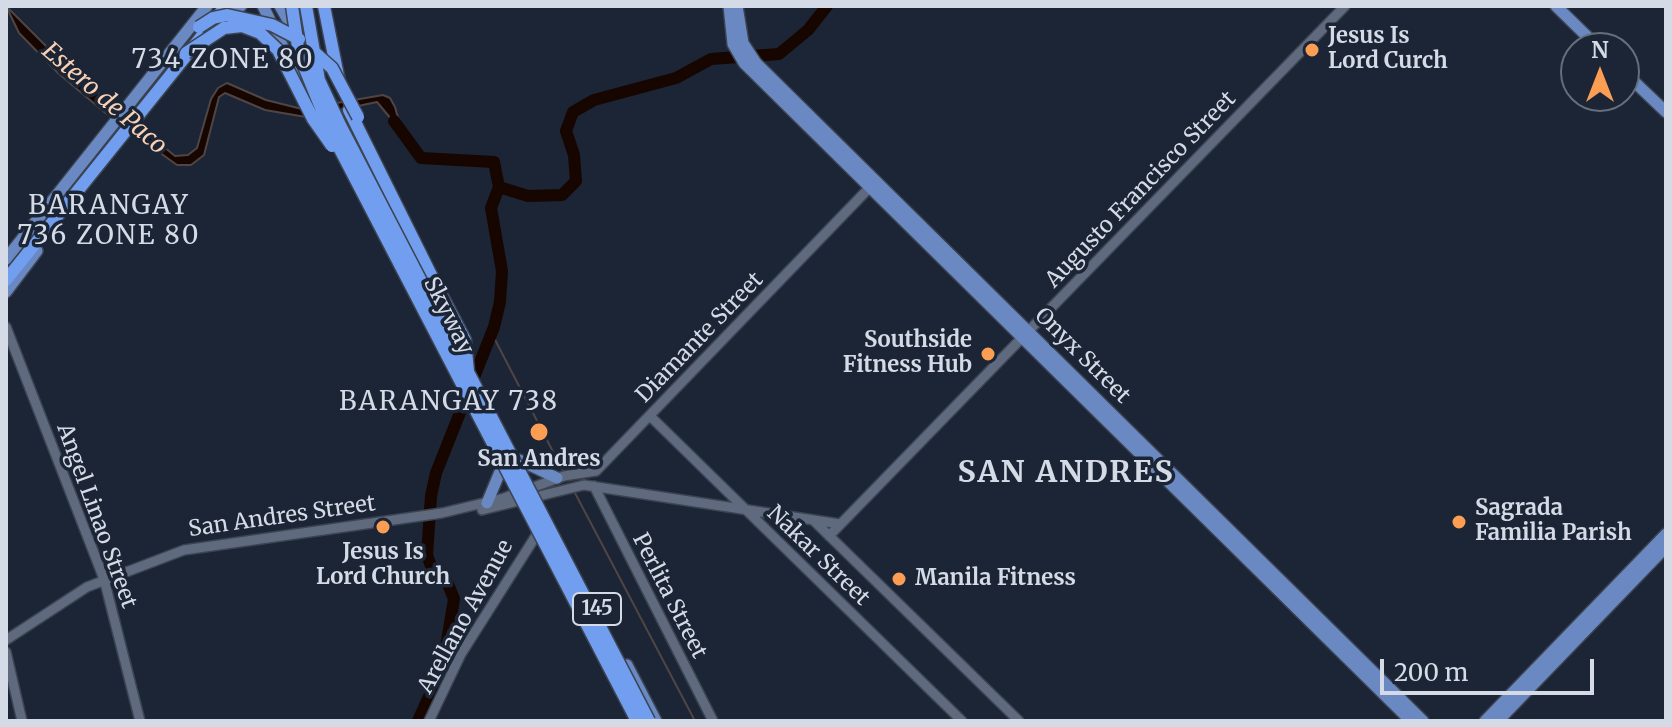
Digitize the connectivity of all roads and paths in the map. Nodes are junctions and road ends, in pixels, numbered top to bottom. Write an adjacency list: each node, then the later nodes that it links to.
1 (207, 6): 27 (main road)
2 (241, 6): 11 (main road)
3 (251, 6): 12 (main road)
4 (306, 6): 33 (highway, Skyway, bridge)
5 (324, 6): 26 (highway, bridge)
6 (729, 6): 17 (main road)
7 (737, 6): 17 (main road, Onyx Street)
8 (1345, 6): 32 (street, Augusto Francisco Street)
9 (1556, 6): 14 (main road)
10 (284, 7): 13 (main road); 24 (highway, Skyway, bridge)
11 (227, 8): 16 (highway, bridge); 30 (main road)
12 (264, 9): 15 (main road)
13 (292, 28): 15 (main road); 19 (main road)
14 (1583, 32)
15 (278, 35): 20 (main road)
16 (186, 53): 24 (highway, bridge); 29 (highway)
17 (746, 59): 25 (main road, Onyx Street)
18 (1640, 87): 21 (main road)
19 (329, 93)
20 (311, 103)
21 (1666, 112)
22 (341, 113): 33 (main road)
23 (318, 117): 33 (main road)
24 (345, 159): 61 (highway, Skyway, bridge)
25 (873, 184): 32 (main road, Onyx Street); 36 (street, Diamante Street)
26 (413, 240): 28 (highway, bridge); 33 (highway, bridge)
27 (6, 259)
28 (6, 269)
29 (6, 280)
30 (6, 292)
31 (6, 327): 54 (street, Angel Linao Street)
32 (1025, 335): 47 (street, Augusto Francisco Street); 51 (main road, Onyx Street)
33 (467, 378): 62 (highway, Skyway, bridge)
34 (481, 389): 37 (main road, 145)
35 (472, 412): 38 (main road, 145)
36 (650, 416): 39 (street, Diamante Street); 44 (street, Nakar Street)
37 (519, 460): 39 (main road); 41 (main road, 145)
38 (502, 467): 42 (main road, 145); 43 (main road)
39 (557, 478): 41 (street, Diamante Street)
40 (594, 486): 41 (street, San Andres Street); 44 (street, San Andres Street); 64 (street, Perlita Street)
41 (535, 492): 42 (street, San Andres Street); 63 (main road, 145)
42 (518, 497): 43 (street, San Andres Street); 45 (street, San Andres Street); 48 (main road, 145)
43 (487, 503): 45 (street, San Andres Street)
44 (745, 510): 46 (street, San Andres Street); 65 (street, Nakar Street)
45 (440, 514): 54 (street, San Andres Street)
46 (813, 520): 47 (street, San Andres Street); 50 (street)
47 (840, 524): 50 (street, Augusto Francisco Street)
48 (537, 534): 60 (street, Arellano Avenue); 61 (main road, 145)
49 (1666, 534): 53 (main road)
50 (829, 536): 66 (street)
51 (1232, 539): 67 (main road, Onyx Street); 68 (main road, Onyx Street)
52 (1666, 547): 53 (main road)
53 (1634, 573): 57 (main road)
54 (104, 579): 55 (street, San Andres Street); 59 (street, Angel Linao Street)
55 (6, 640)
56 (6, 652): 58 (street)
57 (1514, 698): 69 (main road); 70 (main road)
58 (22, 721)
59 (140, 721)
60 (429, 721)
61 (636, 721)
62 (649, 721)
63 (656, 721)
64 (713, 721)
65 (962, 721)
66 (1019, 721)
67 (1411, 721)
68 (1423, 721)
69 (1485, 721)
70 (1498, 721)

